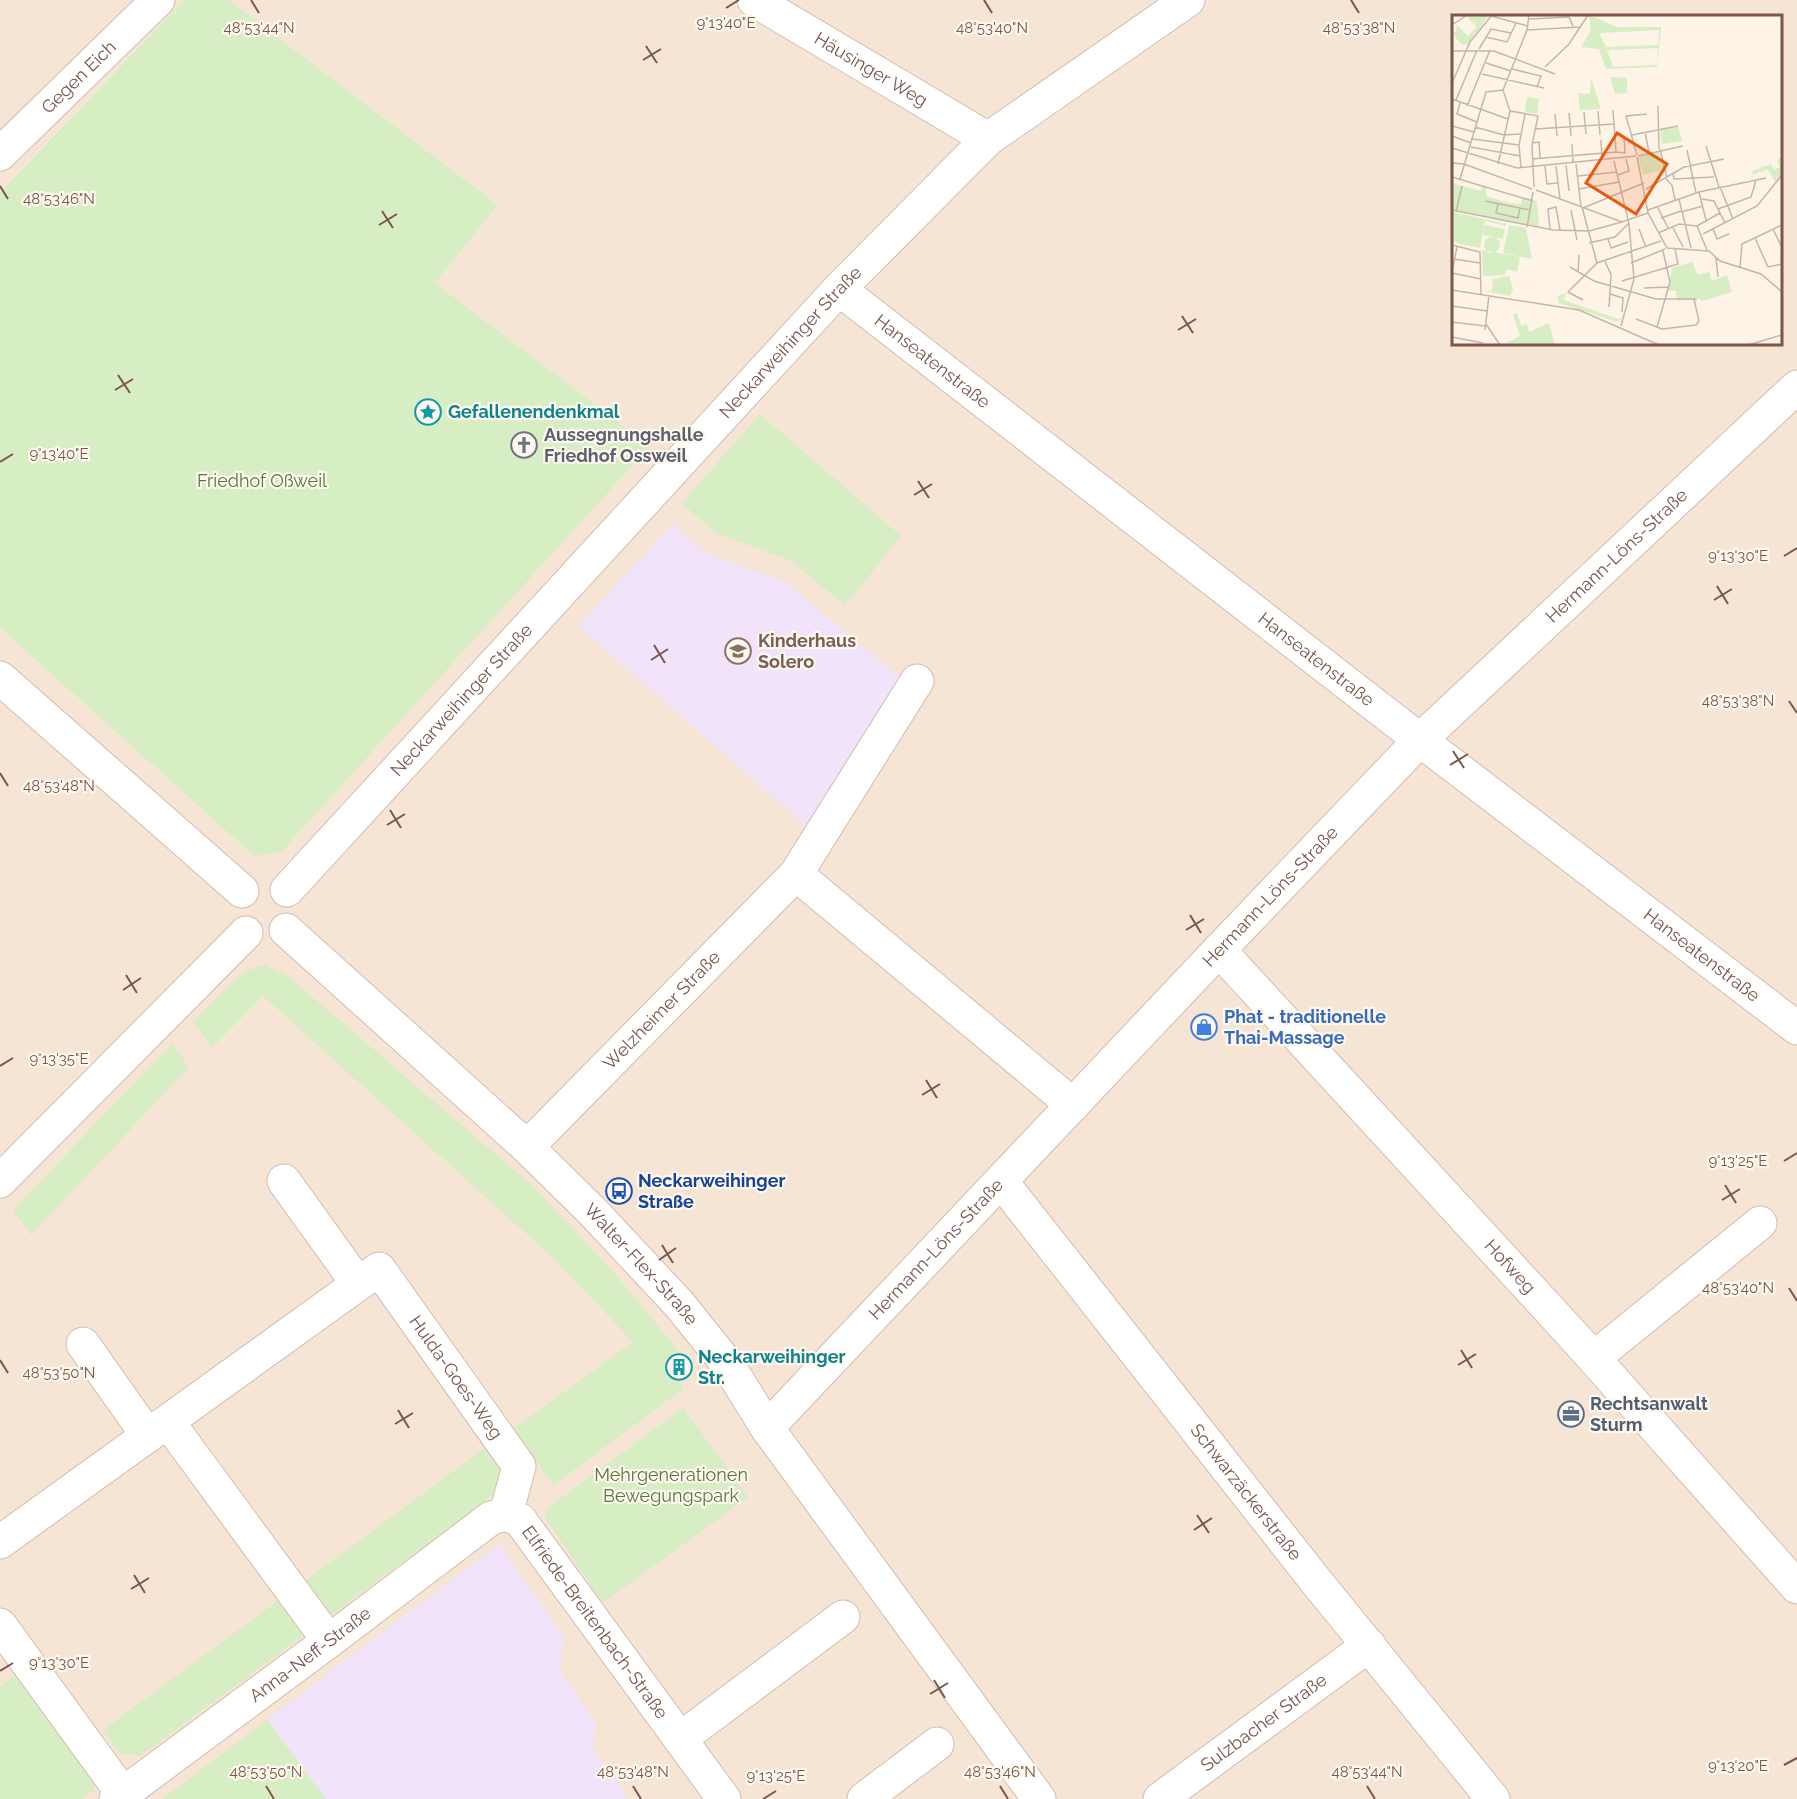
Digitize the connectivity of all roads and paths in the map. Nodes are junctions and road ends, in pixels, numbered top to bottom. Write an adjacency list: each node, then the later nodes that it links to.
1 (158, 0): 4 (street, Gegen Eich)
2 (754, 0): 5 (street, Häusinger Weg)
3 (1188, 0): 5 (street, Neckarweihinger Straße)
4 (6, 135)
5 (988, 139): 6 (street, Neckarweihinger Straße)
6 (839, 289): 10 (street, Hanseatenstraße); 12 (street, Neckarweihinger Straße)
7 (1797, 387): 10 (street, Hermann-Löns-Straße)
8 (0, 678): 13 (street)
9 (917, 681): 11 (street, Welzheimer Straße)
10 (1420, 741): 16 (street, Hermann-Löns-Straße); 17 (street, Hanseatenstraße)
11 (795, 874): 18 (street); 19 (street, Welzheimer Straße)
12 (287, 890): 13 (street); 14 (street)
13 (242, 891): 15 (street)
14 (286, 930): 15 (street); 19 (street, Walter-Flex-Straße)
15 (246, 933): 20 (street)
16 (1219, 951): 18 (street, Hermann-Löns-Straße); 26 (street, Hofweg)
17 (1797, 1028)
18 (1072, 1105): 22 (street, Hermann-Löns-Straße)
19 (527, 1147): 27 (street, Walter-Flex-Straße)
20 (0, 1181)
21 (284, 1181): 24 (street)
22 (1001, 1181): 27 (street, Hermann-Löns-Straße); 35 (street, Schwarzäckerstraße)
23 (1760, 1223): 26 (street)
24 (358, 1284): 28 (street, Hulda-Goes-Weg); 29 (street, Hulda-Goes-Weg)
25 (83, 1344): 28 (street)
26 (1594, 1358): 31 (street, Hofweg)
27 (767, 1428): 41 (street, Walter-Flex-Straße)
28 (158, 1429): 30 (street, Hulda-Goes-Weg); 34 (street)
29 (506, 1514): 34 (street, Anna-Neff-Straße); 36 (street, Elfriede-Breitenbach-Straße)
30 (0, 1542)
31 (1797, 1587)
32 (843, 1617): 36 (street, Elfriede-Breitenbach-Straße)
33 (0, 1625): 38 (street)
34 (329, 1641): 38 (street, Anna-Neff-Straße)
35 (1369, 1645): 42 (street, Sulzbacher Straße); 43 (street, Schwarzäckerstraße)
36 (680, 1739): 39 (street, Elfriede-Breitenbach-Straße)
37 (937, 1744): 40 (street)
38 (119, 1796)
39 (724, 1799)
40 (864, 1799)
41 (1039, 1799)
42 (1160, 1799)
43 (1493, 1799)

